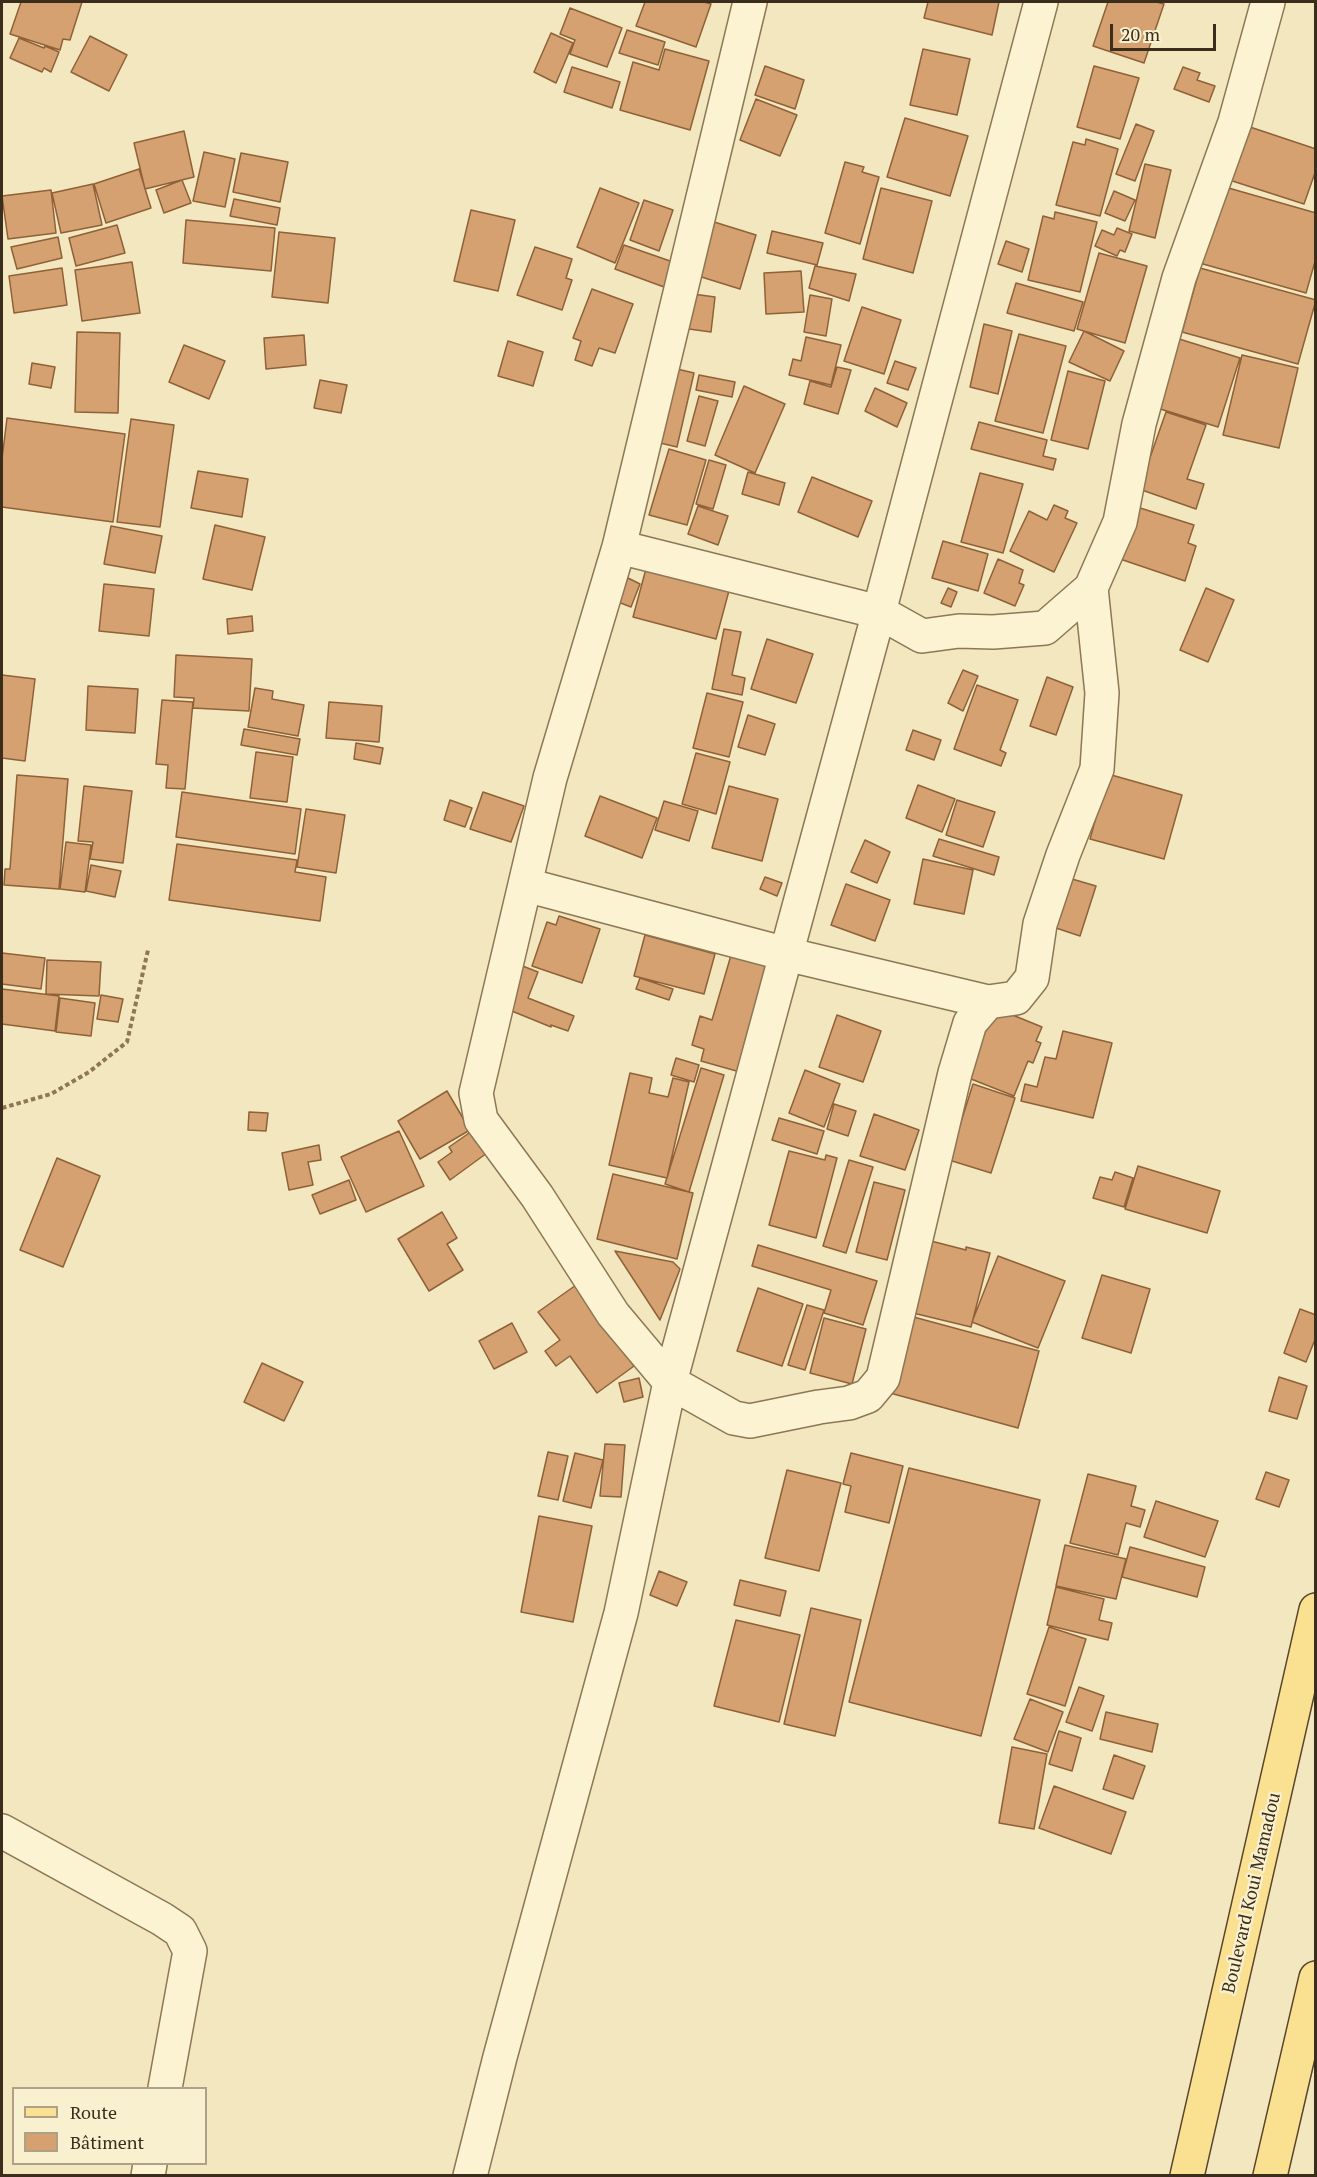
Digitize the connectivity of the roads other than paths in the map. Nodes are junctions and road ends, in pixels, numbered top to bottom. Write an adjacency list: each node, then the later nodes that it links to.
1 (750, 2): 4 (street)
2 (1041, 2): 6 (street)
3 (1268, 2): 5 (street)
4 (619, 547): 6 (street); 7 (street)
5 (1091, 588): 6 (street); 9 (street)
6 (879, 612): 8 (street)
7 (526, 885): 8 (street); 10 (street)
8 (786, 954): 9 (street); 10 (street)
9 (988, 1002): 10 (street)
10 (670, 1382): 15 (street)
11 (1316, 1610): 16 (main road, Boulevard Koui Mamadou)
12 (2, 1831): 14 (street)
13 (1316, 1978): 17 (main road)
14 (165, 2087)
15 (473, 2174)
16 (1187, 2175)
17 (1270, 2175)

